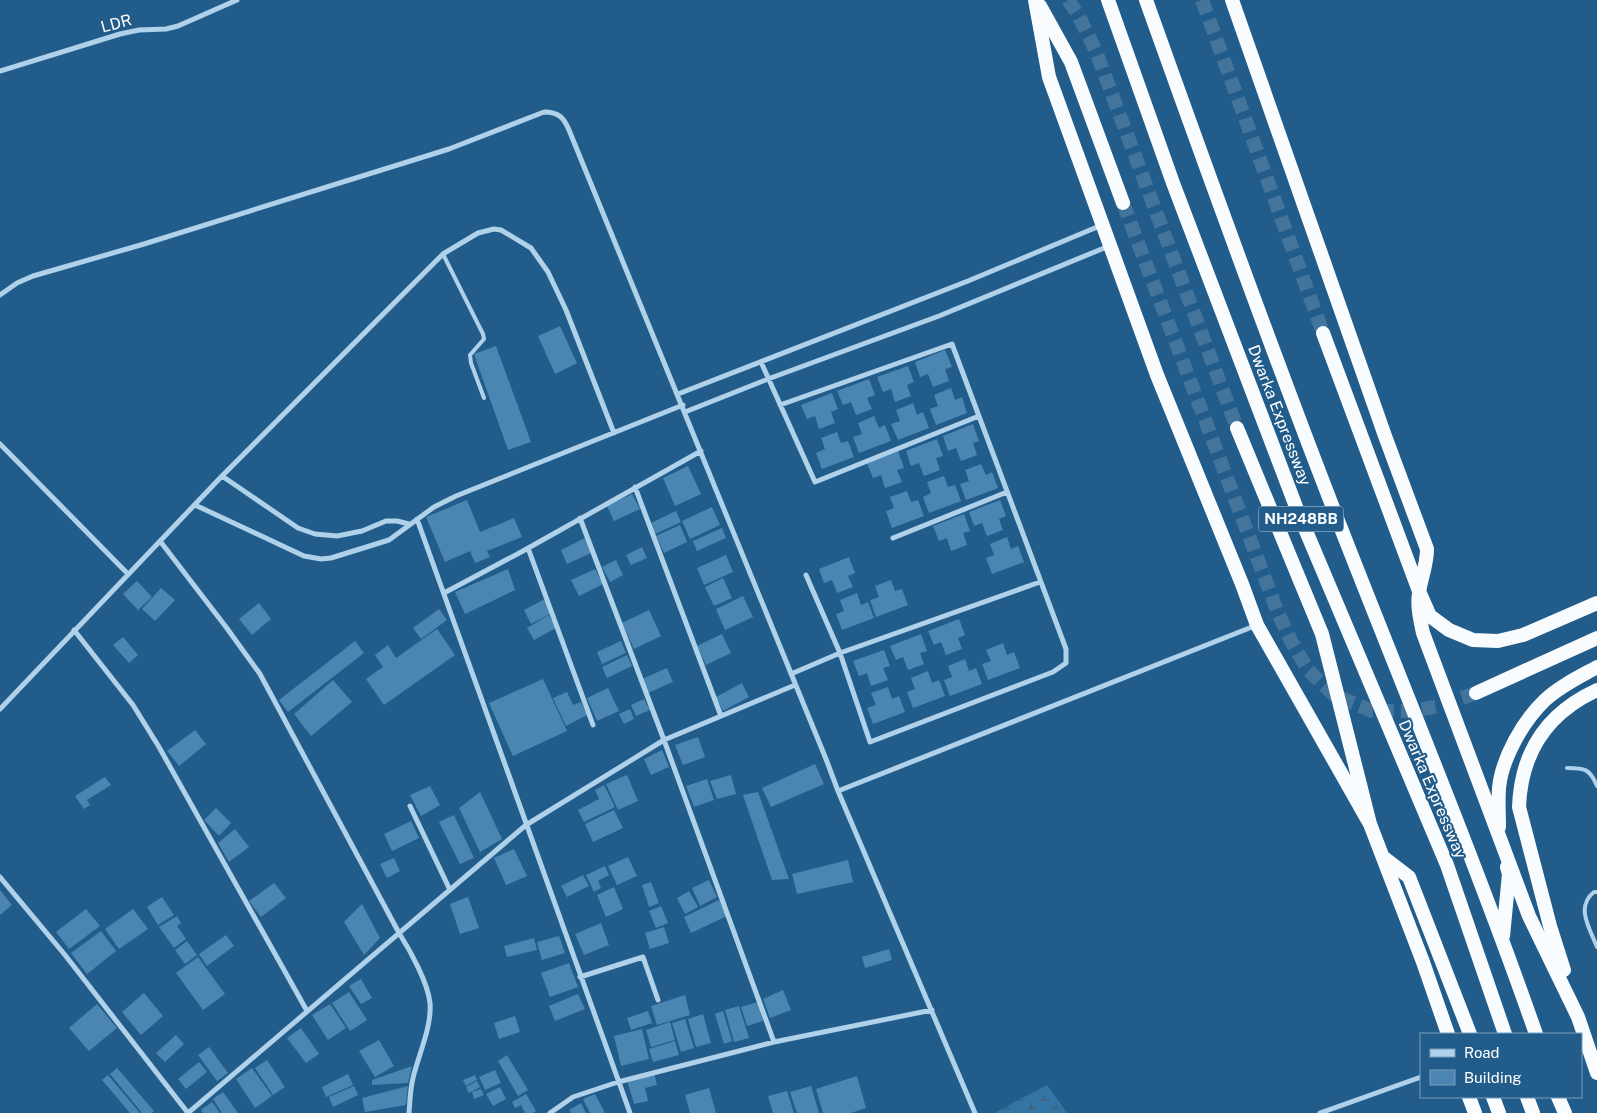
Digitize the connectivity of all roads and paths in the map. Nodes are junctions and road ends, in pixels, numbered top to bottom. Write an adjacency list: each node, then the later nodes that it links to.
1 (237, 0): 6 (street, LDR)
2 (1036, 0): 7 (highway); 8 (highway)
3 (1108, 0): 74 (highway, Dwarka Expressway / NH248BB)
4 (1146, 0): 65 (highway, Dwarka Expressway / NH248BB)
5 (1232, 0): 38 (highway)
6 (0, 70)
7 (1124, 203)
8 (1103, 225): 9 (highway); 13 (street)
9 (1110, 245): 14 (street); 41 (highway)
10 (443, 254): 16 (lane); 22 (street); 25 (street)
11 (0, 295): 15 (street)
12 (1323, 333): 38 (highway)
13 (761, 362): 14 (street); 15 (street)
14 (768, 379): 18 (street); 19 (street)
15 (678, 394): 17 (street)
16 (484, 398)
17 (682, 405): 19 (street); 22 (street)
18 (780, 405): 20 (street); 20 (street)
19 (685, 412): 24 (street)
20 (979, 416): 27 (street)
21 (1237, 428): 58 (highway)
22 (614, 433): 30 (street)
23 (0, 444): 35 (street)
24 (701, 450): 26 (street); 46 (street)
25 (222, 476): 28 (street); 31 (street)
26 (634, 487): 29 (street); 51 (street)
27 (1007, 492): 32 (street); 37 (street)
28 (195, 505): 31 (street); 33 (street)
29 (580, 518): 34 (street); 53 (street)
30 (417, 519): 31 (street); 39 (street)
31 (409, 524)
32 (893, 538)
33 (160, 541): 35 (street); 64 (street)
34 (528, 548): 39 (street); 52 (street)
35 (128, 574): 42 (street)
36 (806, 575): 44 (street)
37 (1040, 582): 44 (street); 44 (street)
38 (1419, 591): 40 (highway); 71 (highway)
39 (444, 593): 59 (street)
40 (1597, 603)
41 (1257, 625): 56 (street); 58 (highway)
42 (74, 630): 50 (street); 70 (street)
43 (1597, 638): 49 (highway)
44 (840, 653): 46 (street)
45 (1597, 667): 65 (highway)
46 (792, 674): 47 (street)
47 (796, 685): 51 (street); 56 (street)
48 (1597, 690): 71 (highway)
49 (1476, 693)
50 (0, 709)
51 (721, 716): 53 (street)
52 (593, 725)
53 (664, 740): 59 (street); 76 (street)
54 (1567, 768): 55 (lane)
55 (1597, 786)
56 (838, 791): 69 (street)
57 (410, 806): 62 (street)
58 (1370, 824): 60 (highway)
59 (526, 825): 62 (street); 67 (street)
60 (1382, 857): 72 (highway); 73 (highway)
61 (0, 877): 70 (street)
62 (450, 890): 64 (street)
63 (1597, 892): 66 (lane)
64 (398, 933): 70 (street); 84 (street)
65 (1502, 938): 75 (highway, Dwarka Expressway / NH248BB)
66 (1597, 947)
67 (580, 977): 68 (street); 79 (street)
68 (658, 1000)
69 (932, 1010): 76 (street); 87 (street)
70 (307, 1011)
71 (1578, 1017): 77 (highway)
72 (1448, 1033)
73 (1470, 1033)
74 (1505, 1033)
75 (1536, 1033)
76 (774, 1042): 79 (street)
77 (1597, 1073)
78 (1420, 1077): 88 (street)
79 (618, 1082): 85 (street); 86 (street)
80 (1469, 1098): 89 (highway)
81 (1493, 1098): 90 (highway)
82 (1527, 1098): 91 (highway)
83 (1558, 1098): 92 (highway)
84 (409, 1113)
85 (550, 1113)
86 (630, 1113)
87 (975, 1113)
88 (1320, 1113)
89 (1475, 1113)
90 (1499, 1113)
91 (1533, 1113)
92 (1565, 1113)

